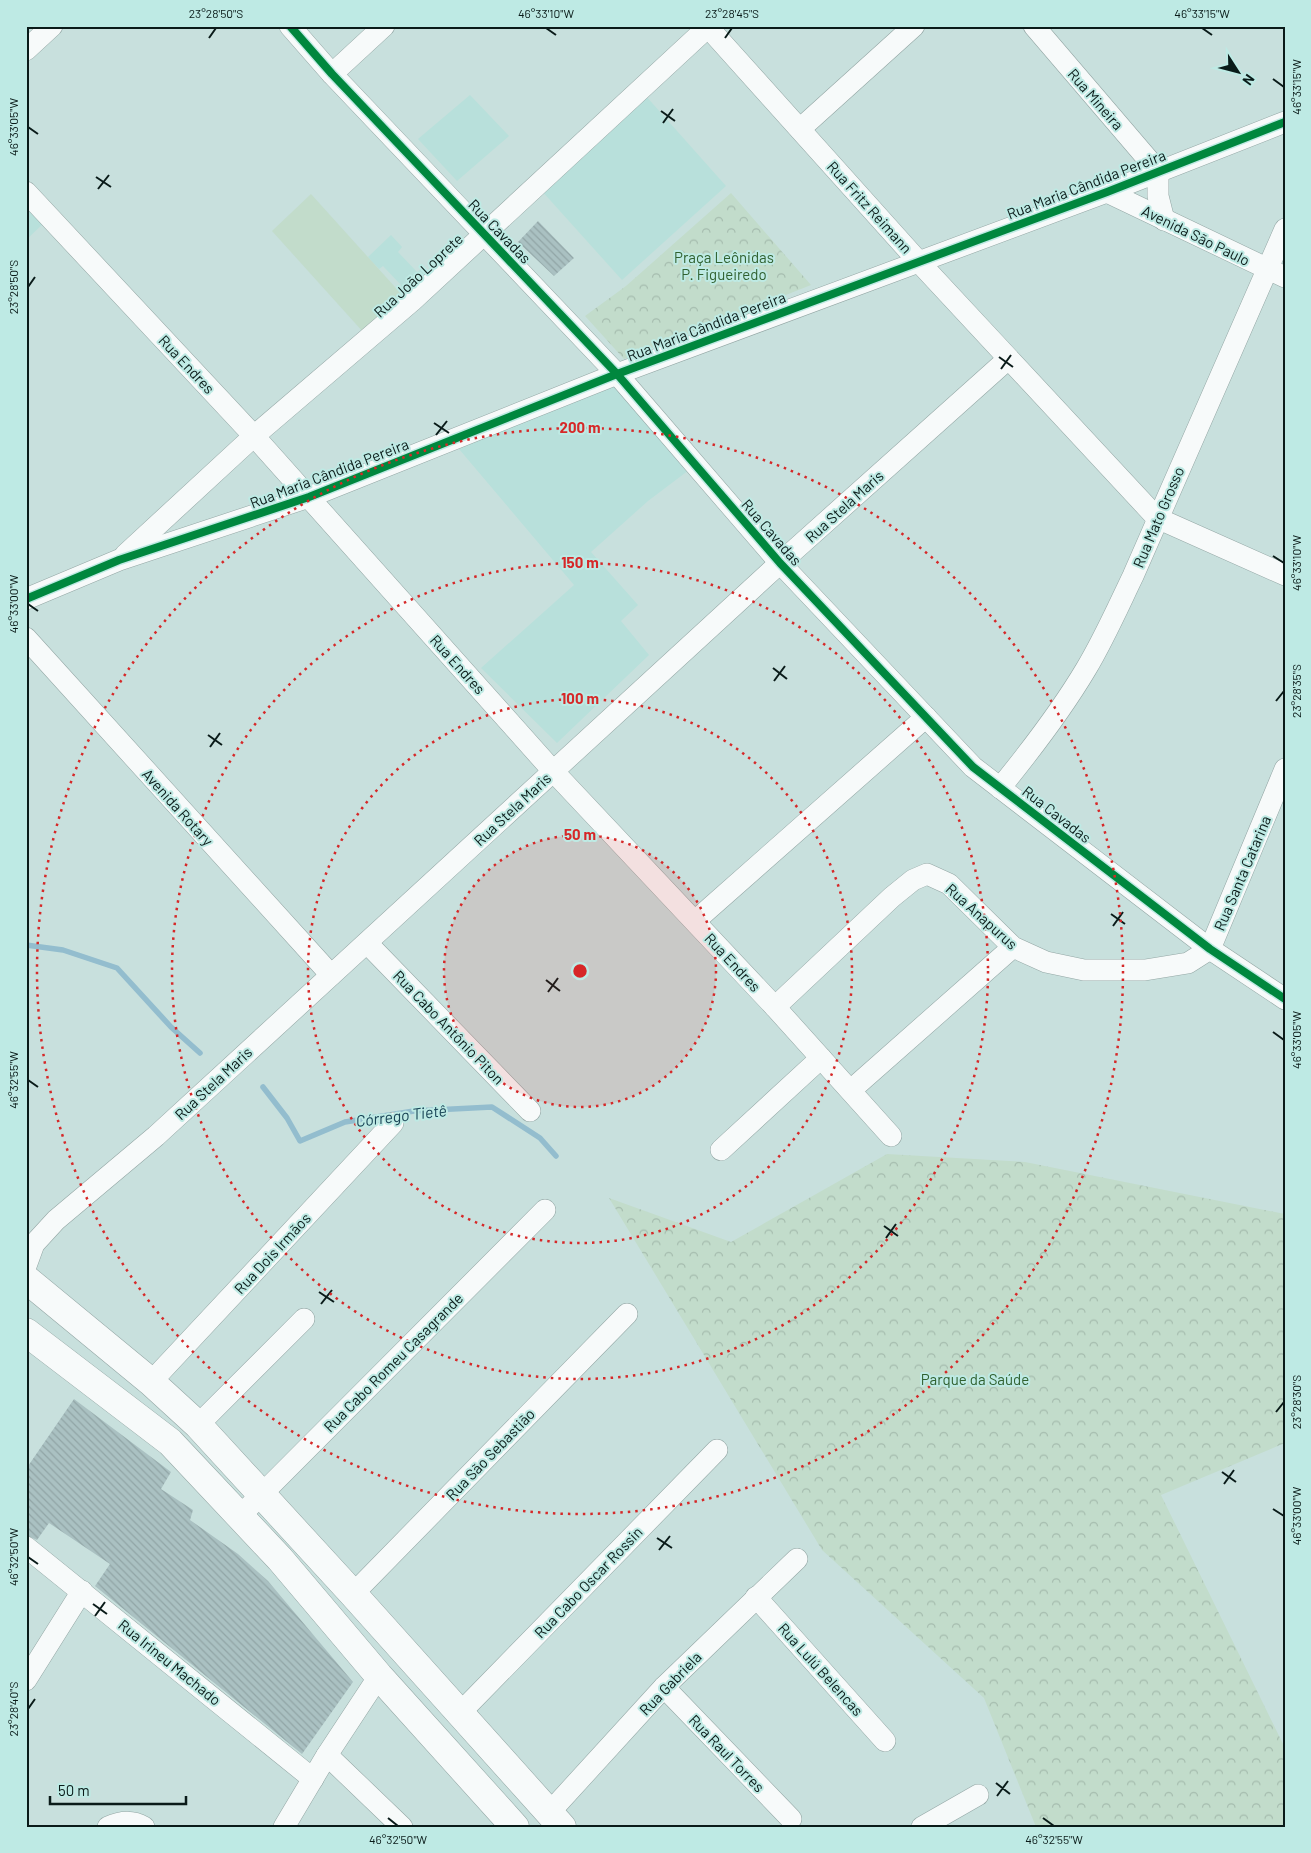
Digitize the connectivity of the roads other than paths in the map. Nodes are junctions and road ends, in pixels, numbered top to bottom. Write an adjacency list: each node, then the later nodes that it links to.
1 (52, 26): 7 (street)
2 (290, 26): 8 (street, Rua Cavadas)
3 (384, 26): 8 (street)
4 (914, 26): 10 (street)
5 (1034, 26): 11 (street, Rua Mineira)
6 (708, 27): 10 (street, Rua Fritz Reimann); 16 (street, Rua João Loprete)
7 (26, 50)
8 (332, 74): 16 (street, Rua Cavadas)
9 (1281, 126): 11 (street, Rua Maria Cândida Pereira)
10 (800, 129): 17 (street, Rua Fritz Reimann)
11 (1158, 171): 13 (street, Rua Maria Cândida Pereira); 14 (street)
12 (26, 192): 21 (street, Rua Endres)
13 (1107, 192): 14 (street, Avenida São Paulo); 17 (street, Rua Maria Cândida Pereira)
14 (1164, 220): 18 (street, Avenida São Paulo)
15 (1285, 229): 18 (street, Rua Mato Grosso)
16 (483, 233): 20 (street, Rua Cavadas); 21 (street, Rua João Loprete)
17 (918, 261): 19 (street, Rua Fritz Reimann); 20 (street, Rua Maria Cândida Pereira)
18 (1275, 273): 23 (street, Rua Mato Grosso)
19 (1008, 359): 23 (street, Rua Fritz Reimann); 25 (street, Rua Stela Maris)
20 (618, 374): 22 (street, Rua Maria Cândida Pereira); 25 (street, Rua Cavadas)
21 (254, 436): 22 (street, Rua Endres); 24 (street, Rua João Loprete)
22 (309, 497): 24 (street, Rua Maria Cândida Pereira); 31 (street, Rua Endres)
23 (1157, 518): 26 (street); 32 (street, Rua Mato Grosso)
24 (120, 560): 27 (street, Rua Maria Cândida Pereira)
25 (780, 563): 29 (street, Rua Cavadas); 31 (street, Rua Stela Maris)
26 (1285, 575)
27 (26, 599)
28 (26, 638): 37 (street, Avenida Rotary)
29 (926, 717): 32 (street, Rua Cavadas); 33 (street)
30 (1285, 769): 36 (street, Rua Santa Catarina)
31 (553, 771): 33 (street, Rua Endres); 34 (street, Rua Stela Maris)
32 (1000, 788): 36 (street, Rua Cavadas)
33 (695, 921): 39 (street, Rua Endres)
34 (367, 943): 37 (street, Rua Stela Maris); 42 (street, Rua Cabo Antônio Piton)
35 (1013, 947): 36 (street, Rua Anapurus); 39 (street, Rua Anapurus); 41 (street)
36 (1210, 949): 38 (street, Rua Cavadas)
37 (331, 975): 47 (street, Rua Stela Maris)
38 (1285, 998)
39 (775, 1007): 40 (street, Rua Endres)
40 (821, 1058): 41 (street, Rua Endres); 45 (street)
41 (851, 1090): 44 (street, Rua Endres)
42 (530, 1111)
43 (393, 1124): 52 (street, Rua Dois Irmãos)
44 (891, 1136)
45 (721, 1150)
46 (545, 1210): 55 (street, Rua Cabo Romeu Casagrande)
47 (26, 1266)
48 (26, 1279): 52 (main road)
49 (627, 1314): 60 (street, Rua São Sebastião)
50 (304, 1319): 53 (street)
51 (26, 1332): 56 (main road)
52 (151, 1382): 53 (main road)
53 (198, 1425): 55 (main road)
54 (716, 1450): 65 (street, Rua Cabo Oscar Rossin)
55 (261, 1495): 56 (street, Rua Cabo Romeu Casagrande); 60 (main road)
56 (241, 1515): 62 (main road)
57 (26, 1546): 59 (street, Rua Irineu Machado)
58 (797, 1559): 61 (street, Rua Gabriela)
59 (82, 1591): 63 (street); 68 (street, Rua Irineu Machado)
60 (353, 1594): 65 (main road)
61 (756, 1598): 64 (street, Rua Gabriela); 66 (street, Rua Lulú Belencas)
62 (379, 1676): 67 (street); 76 (main road)
63 (26, 1680)
64 (664, 1687): 70 (street, Rua Raul Torres); 71 (street, Rua Gabriela)
65 (459, 1714): 71 (main road)
66 (885, 1741)
67 (327, 1755): 68 (street); 75 (street)
68 (313, 1779): 74 (street)
69 (978, 1794): 77 (street)
70 (791, 1819)
71 (555, 1820)
72 (108, 1827): 73 (street)
73 (144, 1827)
74 (284, 1827)
75 (402, 1827)
76 (515, 1827)
77 (922, 1827)

